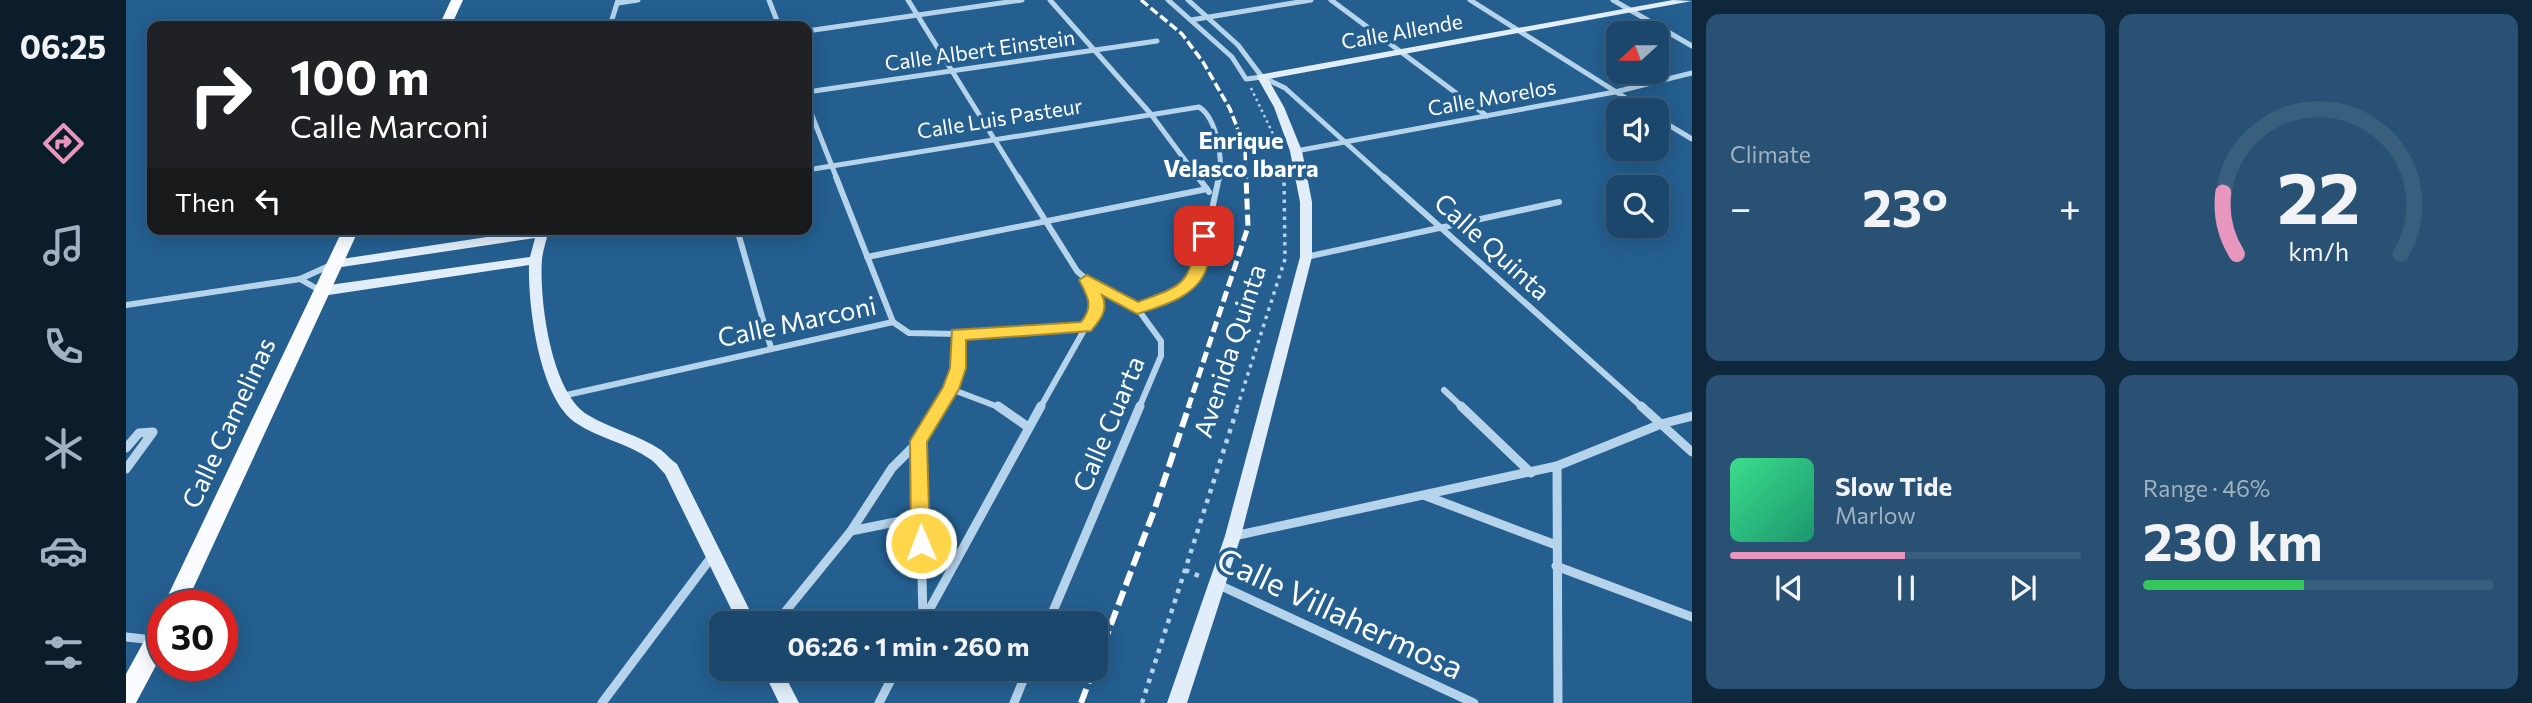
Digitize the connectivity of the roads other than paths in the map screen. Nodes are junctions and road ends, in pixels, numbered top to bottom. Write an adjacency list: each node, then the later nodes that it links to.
1 (457, 0): 19 (main road)
2 (638, 0): 14 (street)
3 (769, 0): 21 (street)
4 (908, 0): 16 (street)
5 (1022, 0): 16 (street)
6 (1049, 0): 26 (street)
7 (1168, 0): 18 (street)
8 (1188, 0): 17 (street, Avenida Quinta)
9 (1311, 0): 17 (street)
10 (1331, 0): 27 (street)
11 (1470, 0): 23 (street)
12 (1613, 0): 15 (street)
13 (1688, 0): 15 (street, Calle Allende)
14 (618, 1): 20 (street)
15 (1630, 10): 23 (street, Calle Allende); 25 (street)
16 (917, 15): 22 (street); 28 (street)
17 (1208, 17): 18 (street); 30 (street, Avenida Quinta)
18 (1191, 20): 30 (street, Calle Allende)
19 (447, 21)
20 (612, 21)
21 (777, 21)
22 (812, 30)
23 (1518, 31): 27 (street, Calle Allende); 32 (street)
24 (1157, 41): 26 (street, Calle Albert Einstein)
25 (1692, 46)
26 (1095, 51): 28 (street, Calle Albert Einstein); 34 (street)
27 (1400, 52): 30 (street, Calle Allende); 36 (street)
28 (951, 71): 31 (street, Calle Albert Einstein); 38 (street)
29 (1692, 73): 32 (street, Calle Morelos)
30 (1262, 77): 40 (street, Calle Quinta); 41 (street, Avenida Quinta)
31 (812, 91)
32 (1615, 92): 33 (street); 36 (street, Calle Morelos)
33 (1625, 98)
34 (1150, 113): 38 (street, Calle Luis Pasteur); 44 (street); 45 (street, Calle Luis Pasteur)
35 (812, 115): 42 (street)
36 (1486, 116): 40 (street, Calle Morelos)
37 (1669, 125): 39 (street)
38 (995, 138): 42 (street, Calle Luis Pasteur); 47 (street)
39 (1692, 139)
40 (1344, 141): 41 (street, Calle Morelos); 48 (street, Calle Quinta)
41 (1296, 151): 54 (street, Avenida Quinta)
42 (834, 166): 43 (street, Calle Luis Pasteur); 53 (street)
43 (812, 169)
44 (1207, 189): 45 (street); 47 (street)
45 (1214, 198): 61 (street)
46 (1559, 202): 48 (street)
47 (1047, 223): 53 (street); 58 (street)
48 (1443, 228): 54 (street); 70 (street, Calle Quinta)
49 (348, 235): 56 (main road, Calle Camelinas)
50 (518, 235): 56 (street)
51 (542, 235): 55 (street)
52 (739, 235): 65 (street)
53 (867, 257): 62 (street)
54 (1306, 257): 81 (street, Avenida Quinta)
55 (536, 260): 59 (street); 68 (street)
56 (335, 264): 57 (street); 59 (main road, Calle Camelinas)
57 (300, 279): 59 (street); 60 (street)
58 (1087, 280): 61 (street); 63 (street)
59 (322, 291): 86 (main road, Calle Camelinas)
60 (126, 305)
61 (1137, 308): 91 (street, Calle Cuarta)
62 (893, 322): 64 (street, Calle Marconi); 65 (street, Calle Marconi)
63 (1085, 327): 64 (street, Calle Marconi); 71 (street)
64 (958, 334): 66 (street)
65 (771, 348): 68 (street, Calle Marconi)
66 (951, 389): 71 (street); 72 (street)
67 (1444, 390): 77 (street)
68 (561, 396): 83 (street)
69 (1692, 416): 70 (street)
70 (1661, 424): 74 (street, Calle Quinta); 75 (street)
71 (1028, 427): 90 (street)
72 (919, 441): 79 (street); 80 (street)
73 (126, 448): 76 (street)
74 (1692, 452)
75 (1556, 466): 77 (street); 82 (street)
76 (126, 469)
77 (1531, 473): 78 (street)
78 (1426, 495): 81 (street); 82 (street)
79 (920, 517): 80 (street); 89 (street)
80 (851, 531): 88 (street)
81 (1233, 536): 85 (street, Avenida Quinta)
82 (1556, 545): 84 (street)
83 (713, 555): 87 (street); 100 (street)
84 (1556, 566): 92 (street); 106 (street)
85 (1215, 583): 104 (street, Avenida Quinta); 105 (street, Calle Villahermosa)
86 (182, 590)
87 (741, 611)
88 (786, 611)
89 (922, 611)
90 (928, 611)
91 (1053, 611)
92 (1692, 617)
93 (147, 635): 94 (street)
94 (126, 637)
95 (147, 658): 99 (main road)
96 (778, 681): 101 (street)
97 (891, 681): 102 (street)
98 (1023, 681): 103 (street)
99 (126, 697)
100 (603, 703)
101 (789, 703)
102 (879, 703)
103 (1014, 703)
104 (1177, 703)
105 (1474, 703)
106 (1558, 703)

